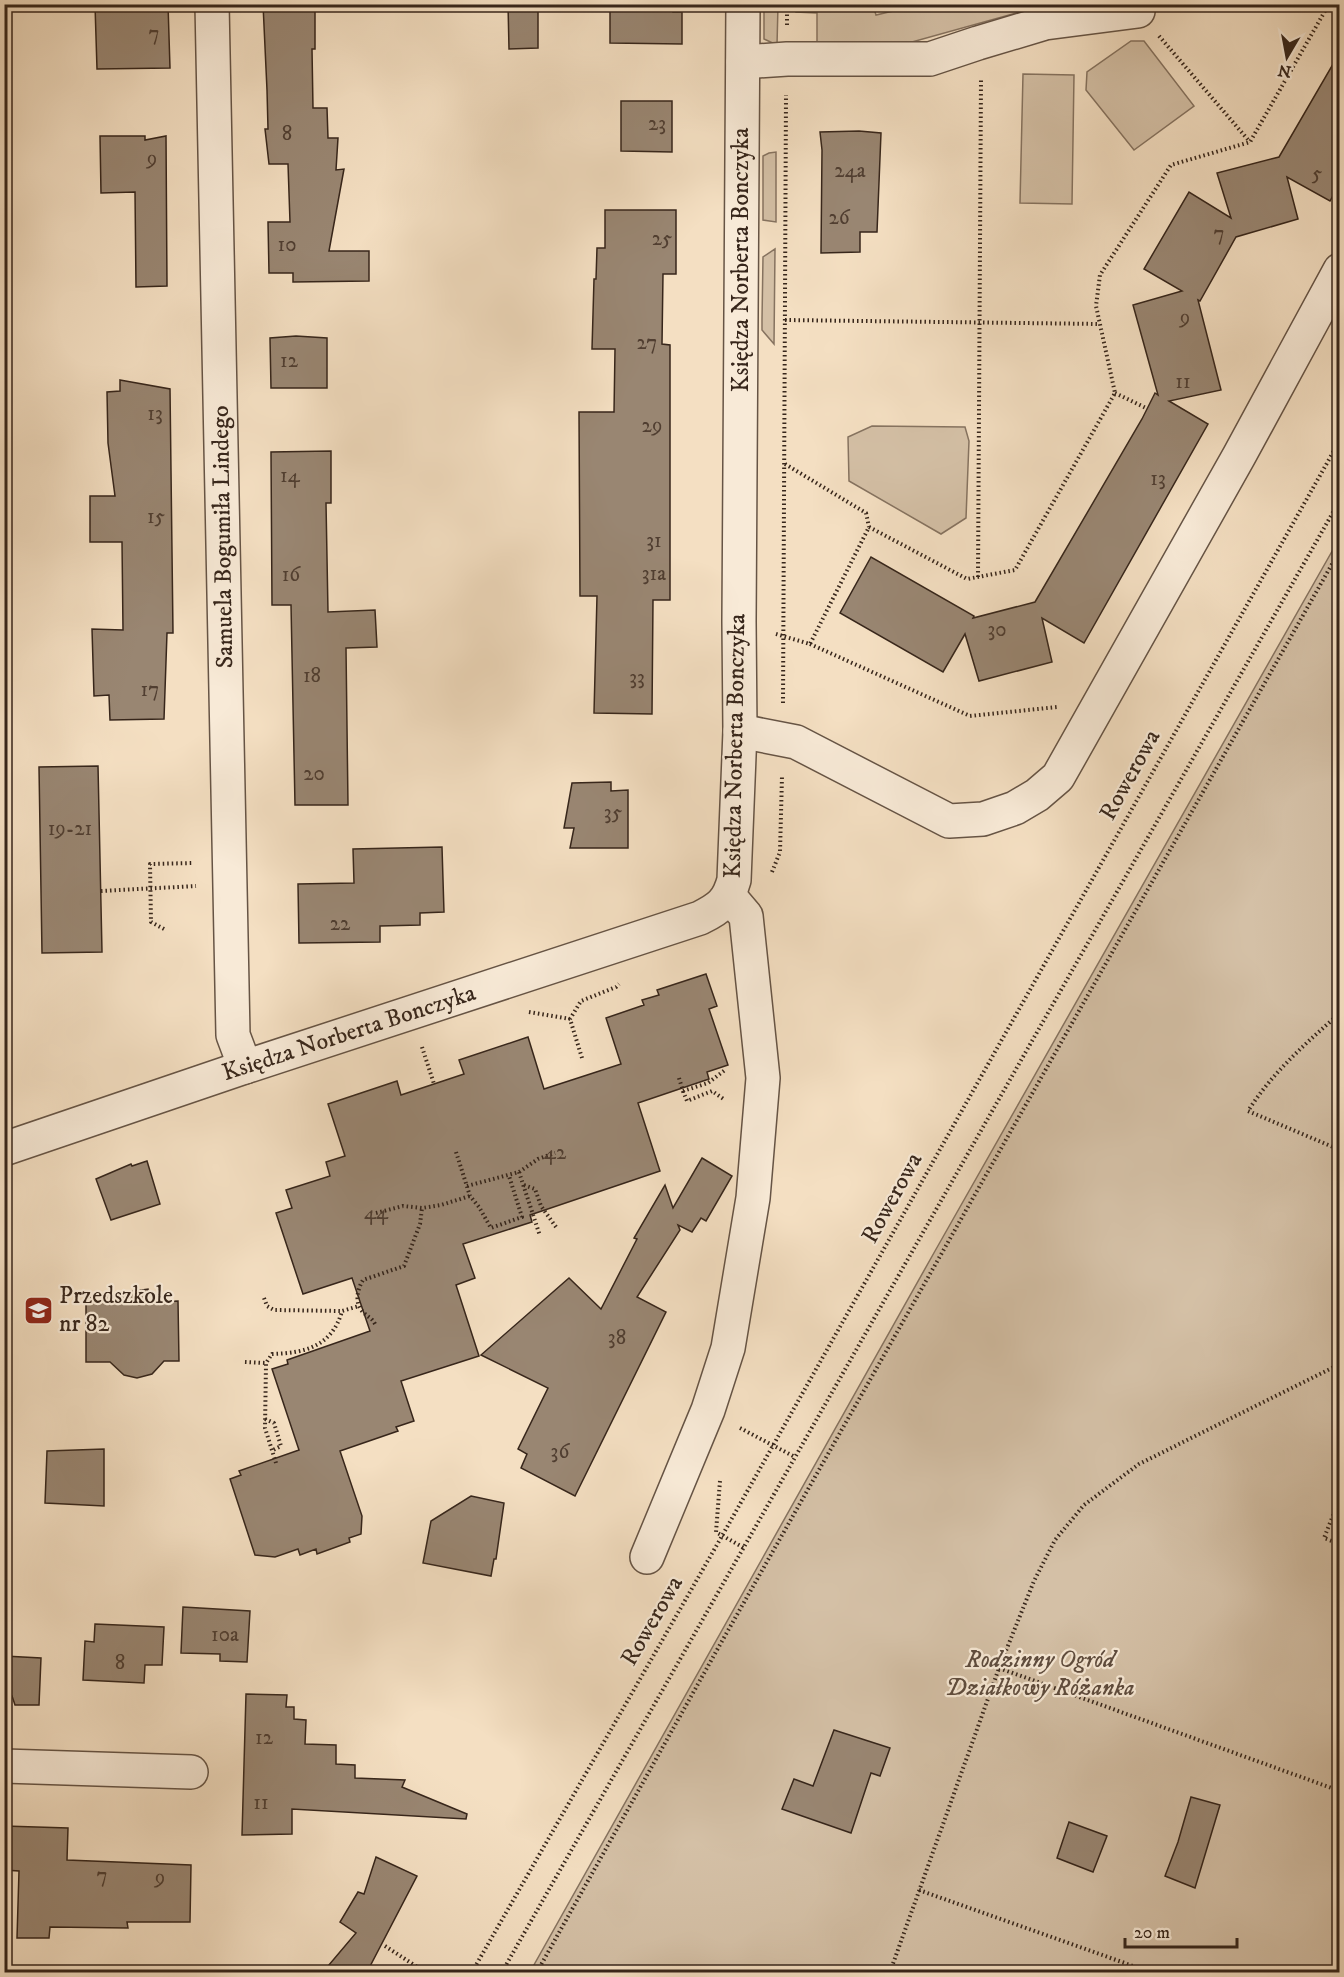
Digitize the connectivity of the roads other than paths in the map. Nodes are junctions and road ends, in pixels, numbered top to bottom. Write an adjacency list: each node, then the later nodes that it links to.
1 (212, 4): 8 (street, Samuela Bogumiła Lindego)
2 (743, 4): 4 (street, Księdza Norberta Bonczyka)
3 (1137, 8): 4 (street)
4 (743, 62): 6 (street, Księdza Norberta Bonczyka)
5 (1340, 270): 6 (street)
6 (740, 731): 7 (street, Księdza Norberta Bonczyka)
7 (729, 896): 8 (street, Księdza Norberta Bonczyka); 10 (street)
8 (245, 1067): 9 (street, Księdza Norberta Bonczyka)
9 (4, 1149)
10 (647, 1557)
11 (4, 1766): 12 (street)
12 (191, 1772)

